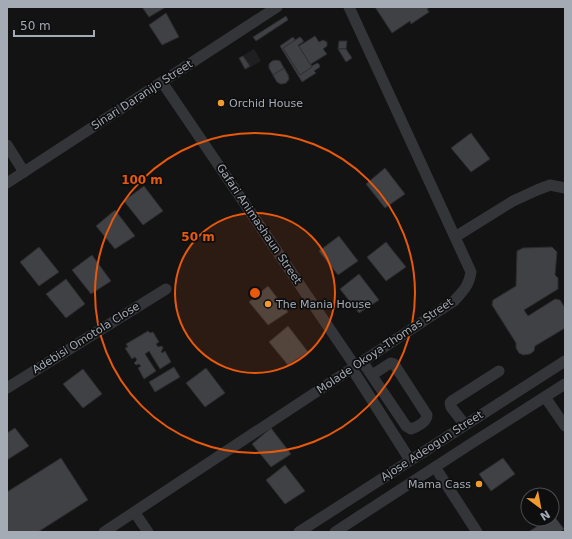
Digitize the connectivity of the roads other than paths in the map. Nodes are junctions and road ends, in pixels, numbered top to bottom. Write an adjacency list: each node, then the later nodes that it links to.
1 (277, 7): 3 (street, Sinari Daranijo Street)
2 (349, 7): 8 (street, Molade Okoya-Thomas Street)
3 (162, 82): 5 (street, Sinari Daranijo Street); 11 (street, Gafari Animashaun Street)
4 (7, 146): 5 (street)
5 (24, 172): 6 (street, Sinari Daranijo Street)
6 (7, 183)
7 (565, 188): 8 (street)
8 (455, 237): 11 (street, Molade Okoya-Thomas Street)
9 (166, 289): 15 (street, Adebisi Omotola Close)
10 (565, 361): 17 (street, Ajose Adeogun Street)
11 (358, 368): 13 (street); 19 (street); 21 (street, Molade Okoya-Thomas Street)
12 (499, 372): 17 (street)
13 (372, 375): 13 (street)
14 (565, 384): 16 (street, Ajose Adeogun Street)
15 (7, 388)
16 (545, 397): 18 (street); 20 (street, Ajose Adeogun Street)
17 (465, 426): 19 (street, Ajose Adeogun Street)
18 (565, 426)
19 (410, 460): 24 (street, Ajose Adeogun Street)
20 (435, 467): 25 (street, Ajose Adeogun Street); 26 (street)
21 (135, 512): 22 (street, Molade Okoya-Thomas Street); 23 (street)
22 (104, 532)
23 (148, 532)
24 (299, 532)
25 (335, 532)
26 (476, 532)

